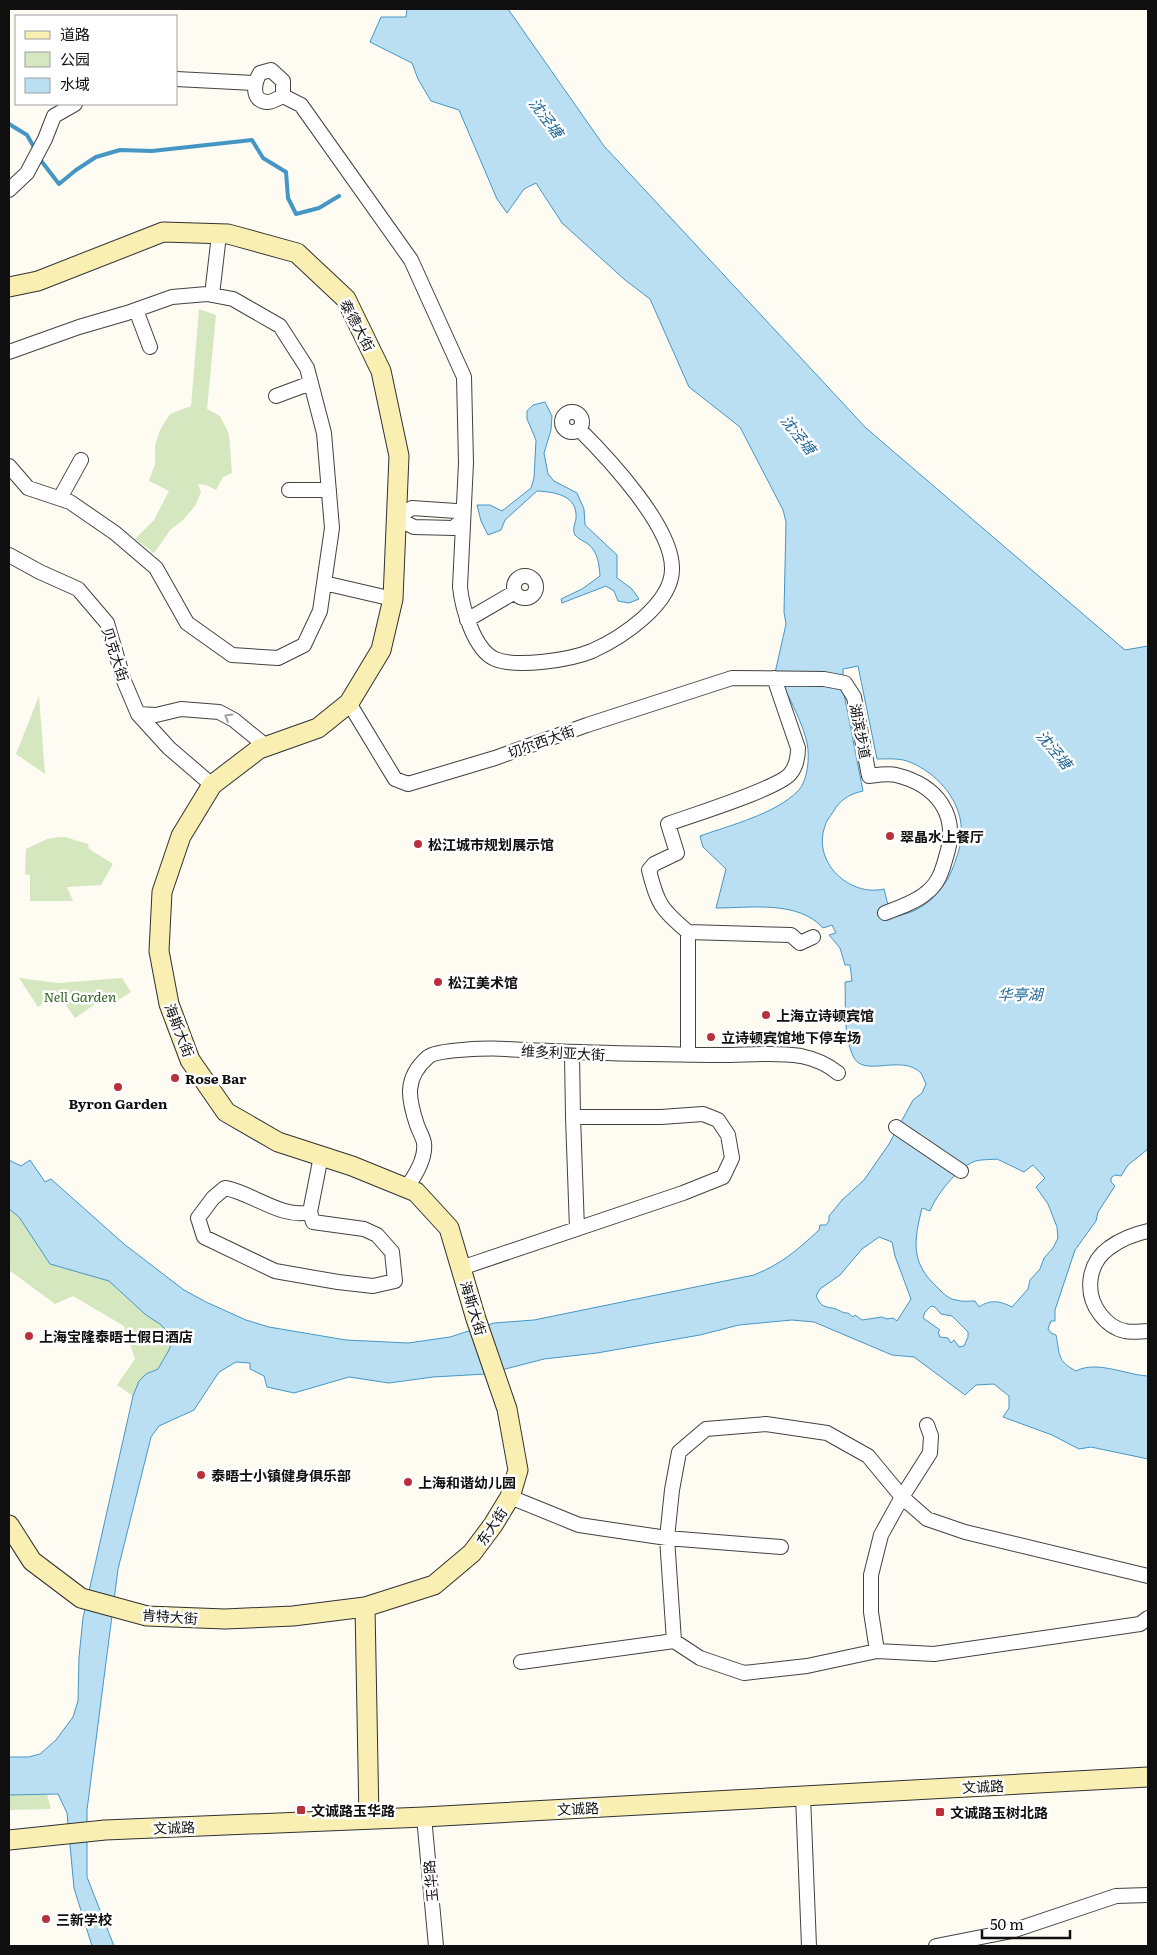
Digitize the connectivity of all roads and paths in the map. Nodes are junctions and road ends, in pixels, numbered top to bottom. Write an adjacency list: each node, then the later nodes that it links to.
1 (178, 79): 2 (street)
2 (254, 83): 3 (street); 3 (street)
3 (283, 96): 21 (street)
4 (73, 105): 5 (street)
5 (9, 190)
6 (219, 235): 7 (street, 泰德大街); 8 (street); 20 (street, 泰德大街)
7 (9, 287)
8 (212, 295): 9 (street); 12 (street)
9 (136, 310): 10 (street); 11 (street)
10 (150, 347)
11 (9, 352)
12 (311, 383): 13 (street); 18 (street)
13 (276, 396)
14 (579, 429): 26 (street)
15 (81, 460): 19 (street)
16 (9, 466): 19 (street)
17 (289, 490): 18 (street)
18 (329, 490): 23 (street)
19 (60, 498): 23 (street)
20 (396, 518): 21 (street); 25 (street, 泰德大街)
21 (463, 518): 26 (street)
22 (9, 555): 29 (street, 贝克大街)
23 (324, 583): 25 (street)
24 (516, 592): 26 (street)
25 (393, 598): 28 (street, 泰德大街)
26 (467, 620)
27 (774, 678): 28 (street, 切尔西大街); 32 (street, 湖滨步道); 33 (street)
28 (349, 703): 30 (street, 海斯大街)
29 (138, 714): 30 (street, one-way to 29); 31 (street, 贝克大街)
30 (267, 747): 31 (street, 海斯大街)
31 (212, 785): 40 (street, 海斯大街)
32 (885, 913)
33 (688, 932): 34 (street); 36 (street)
34 (813, 936)
35 (572, 1054): 36 (street, 维多利亚大街); 38 (street); 42 (street, 维多利亚大街)
36 (688, 1055): 37 (street, 维多利亚大街)
37 (838, 1073)
38 (573, 1117): 44 (street); 44 (street)
39 (896, 1127): 41 (street)
40 (321, 1156): 42 (street, 海斯大街); 43 (street)
41 (961, 1171)
42 (406, 1188): 46 (street, 海斯大街)
43 (310, 1212): 43 (street)
44 (577, 1229): 46 (street)
45 (1148, 1232): 47 (street)
46 (462, 1268): 48 (street, 海斯大街)
47 (1148, 1331)
48 (498, 1380): 50 (street, 东大街)
49 (927, 1425): 51 (street)
50 (510, 1497): 53 (street); 56 (street, 东大街)
51 (902, 1497): 53 (street); 55 (street); 59 (street)
52 (9, 1525): 56 (street, 肯特大街)
53 (667, 1538): 54 (street); 58 (street)
54 (782, 1547)
55 (1148, 1576)
56 (365, 1607): 64 (street)
57 (1148, 1618): 59 (street)
58 (674, 1641): 59 (street); 60 (street)
59 (877, 1651)
60 (521, 1662)
61 (1148, 1777): 62 (street, 文诚路)
62 (803, 1796): 63 (street, 文诚路); 68 (street)
63 (424, 1817): 64 (street, 文诚路); 67 (street, 玉华路)
64 (368, 1819): 65 (street, 文诚路)
65 (9, 1840)
66 (1148, 1895): 69 (street)
67 (436, 1946)
68 (810, 1946)
69 (936, 1946)

